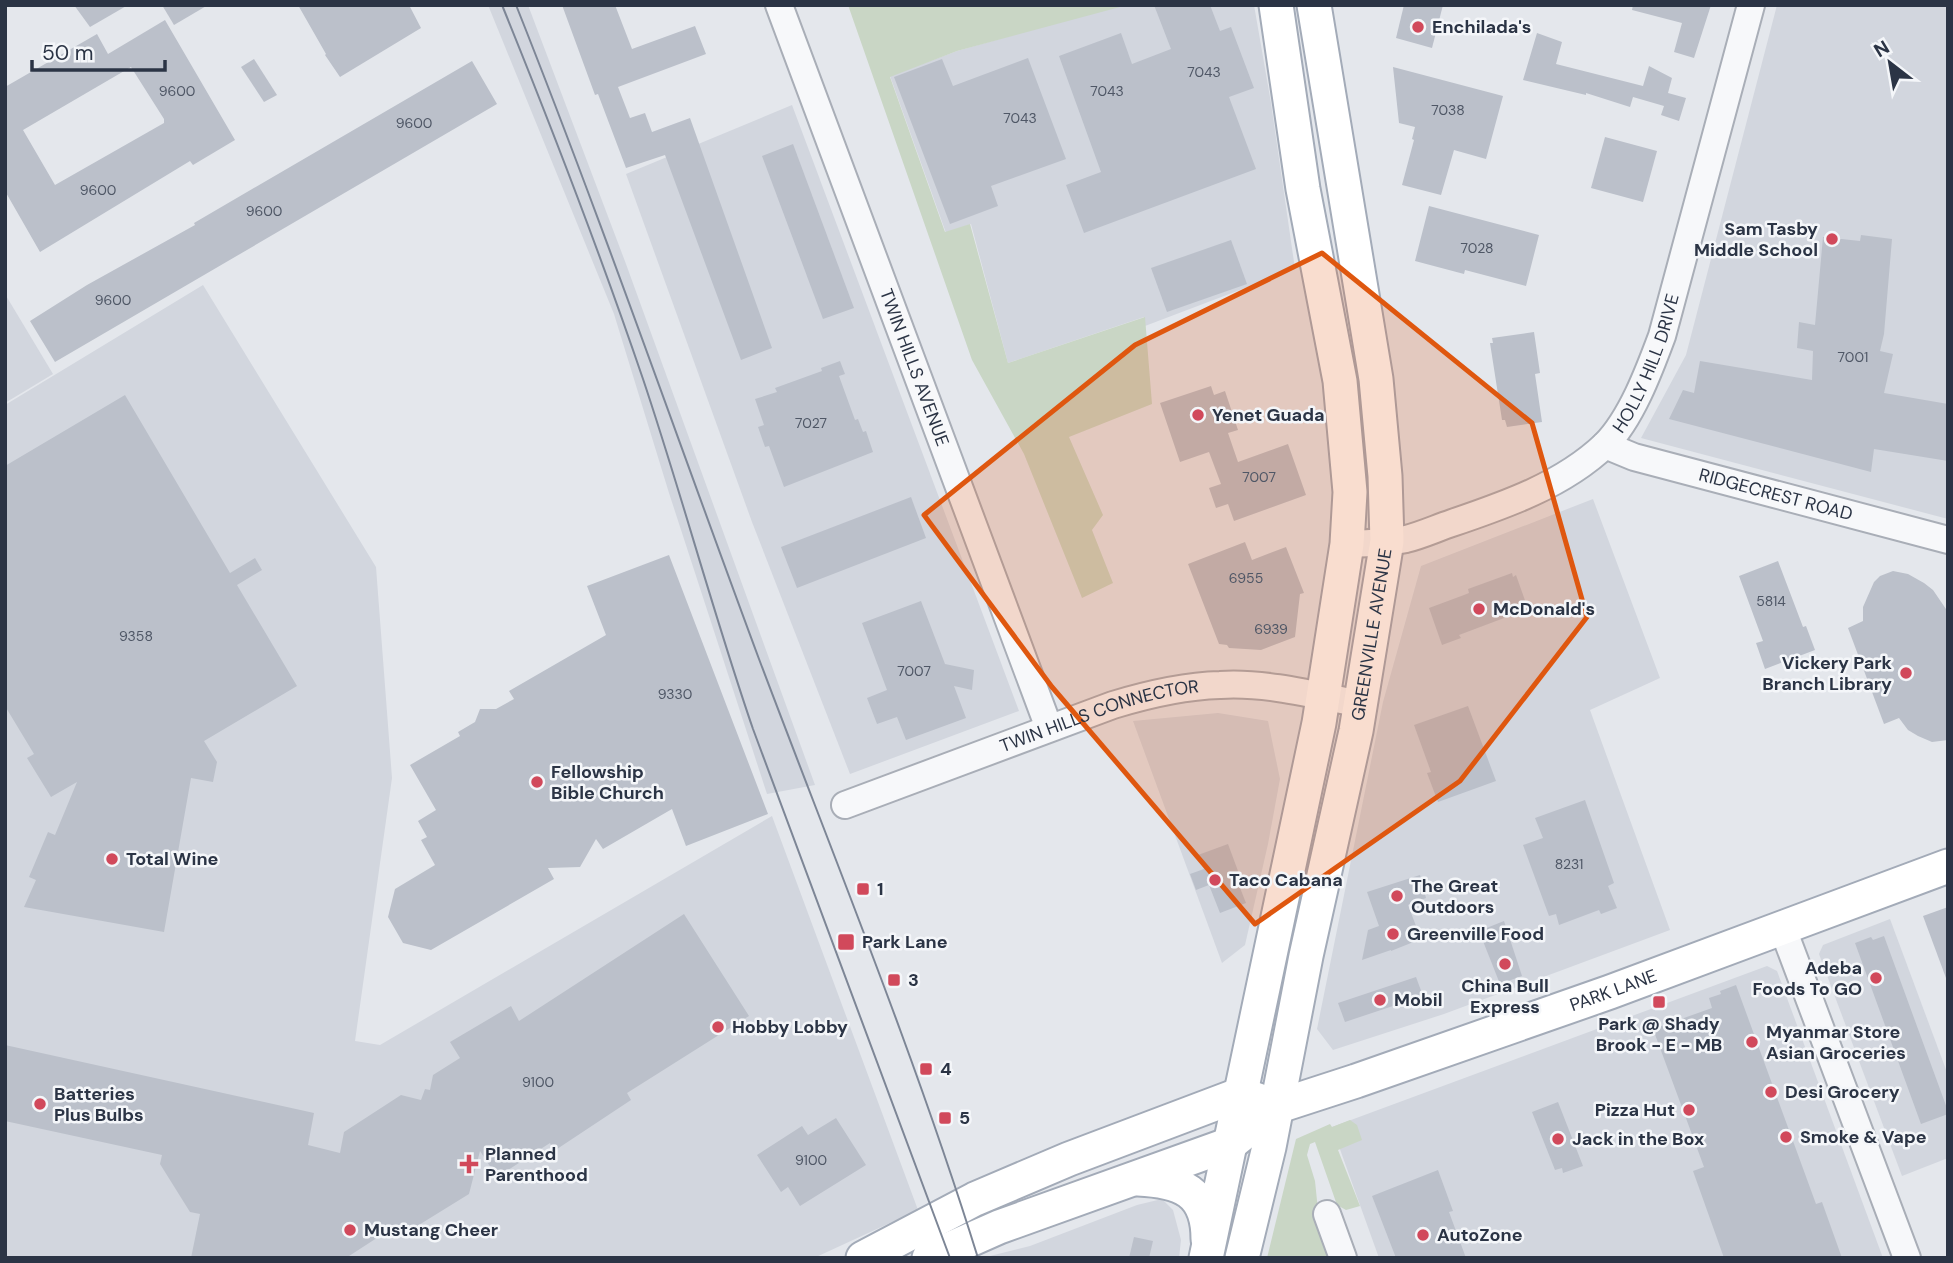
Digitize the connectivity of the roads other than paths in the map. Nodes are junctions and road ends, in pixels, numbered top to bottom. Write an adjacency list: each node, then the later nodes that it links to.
1 (779, 5): 13 (street, TWIN HILLS AVENUE)
2 (1276, 5): 6 (main road, GREENVILLE AVENUE)
3 (1314, 5): 5 (main road, GREENVILLE AVENUE)
4 (1751, 5): 7 (street, HOLLY HILL DRIVE)
5 (1343, 187): 6 (main road); 9 (main road, GREENVILLE AVENUE)
6 (1303, 189): 10 (main road, GREENVILLE AVENUE)
7 (1605, 445): 8 (street, RIDGECREST ROAD); 9 (street, HOLLY HILL DRIVE)
8 (1948, 540)
9 (1387, 541): 10 (street, HOLLY HILL DRIVE); 12 (main road, GREENVILLE AVENUE)
10 (1348, 544): 11 (main road, GREENVILLE AVENUE)
11 (1323, 697): 12 (street, TWIN HILLS CONNECTOR); 13 (street, TWIN HILLS CONNECTOR); 17 (main road, GREENVILLE AVENUE)
12 (1360, 704): 18 (main road, GREENVILLE AVENUE)
13 (1049, 729): 14 (street, TWIN HILLS CONNECTOR)
14 (845, 805)
15 (1948, 866): 16 (main road, PARK LANE)
16 (1783, 929): 18 (main road, PARK LANE); 27 (street)
17 (1241, 1094): 18 (main road); 19 (main road, GREENVILLE AVENUE); 23 (main road)
18 (1276, 1107): 19 (main road, PARK LANE); 25 (main road, GREENVILLE AVENUE)
19 (1230, 1144): 20 (main road, PARK LANE); 22 (main road, GREENVILLE AVENUE)
20 (1132, 1179): 22 (main road); 24 (main road, PARK LANE)
21 (1327, 1214): 26 (street)
22 (1207, 1254)
23 (863, 1258)
24 (929, 1258)
25 (1241, 1258)
26 (1342, 1258)
27 (1907, 1258)

